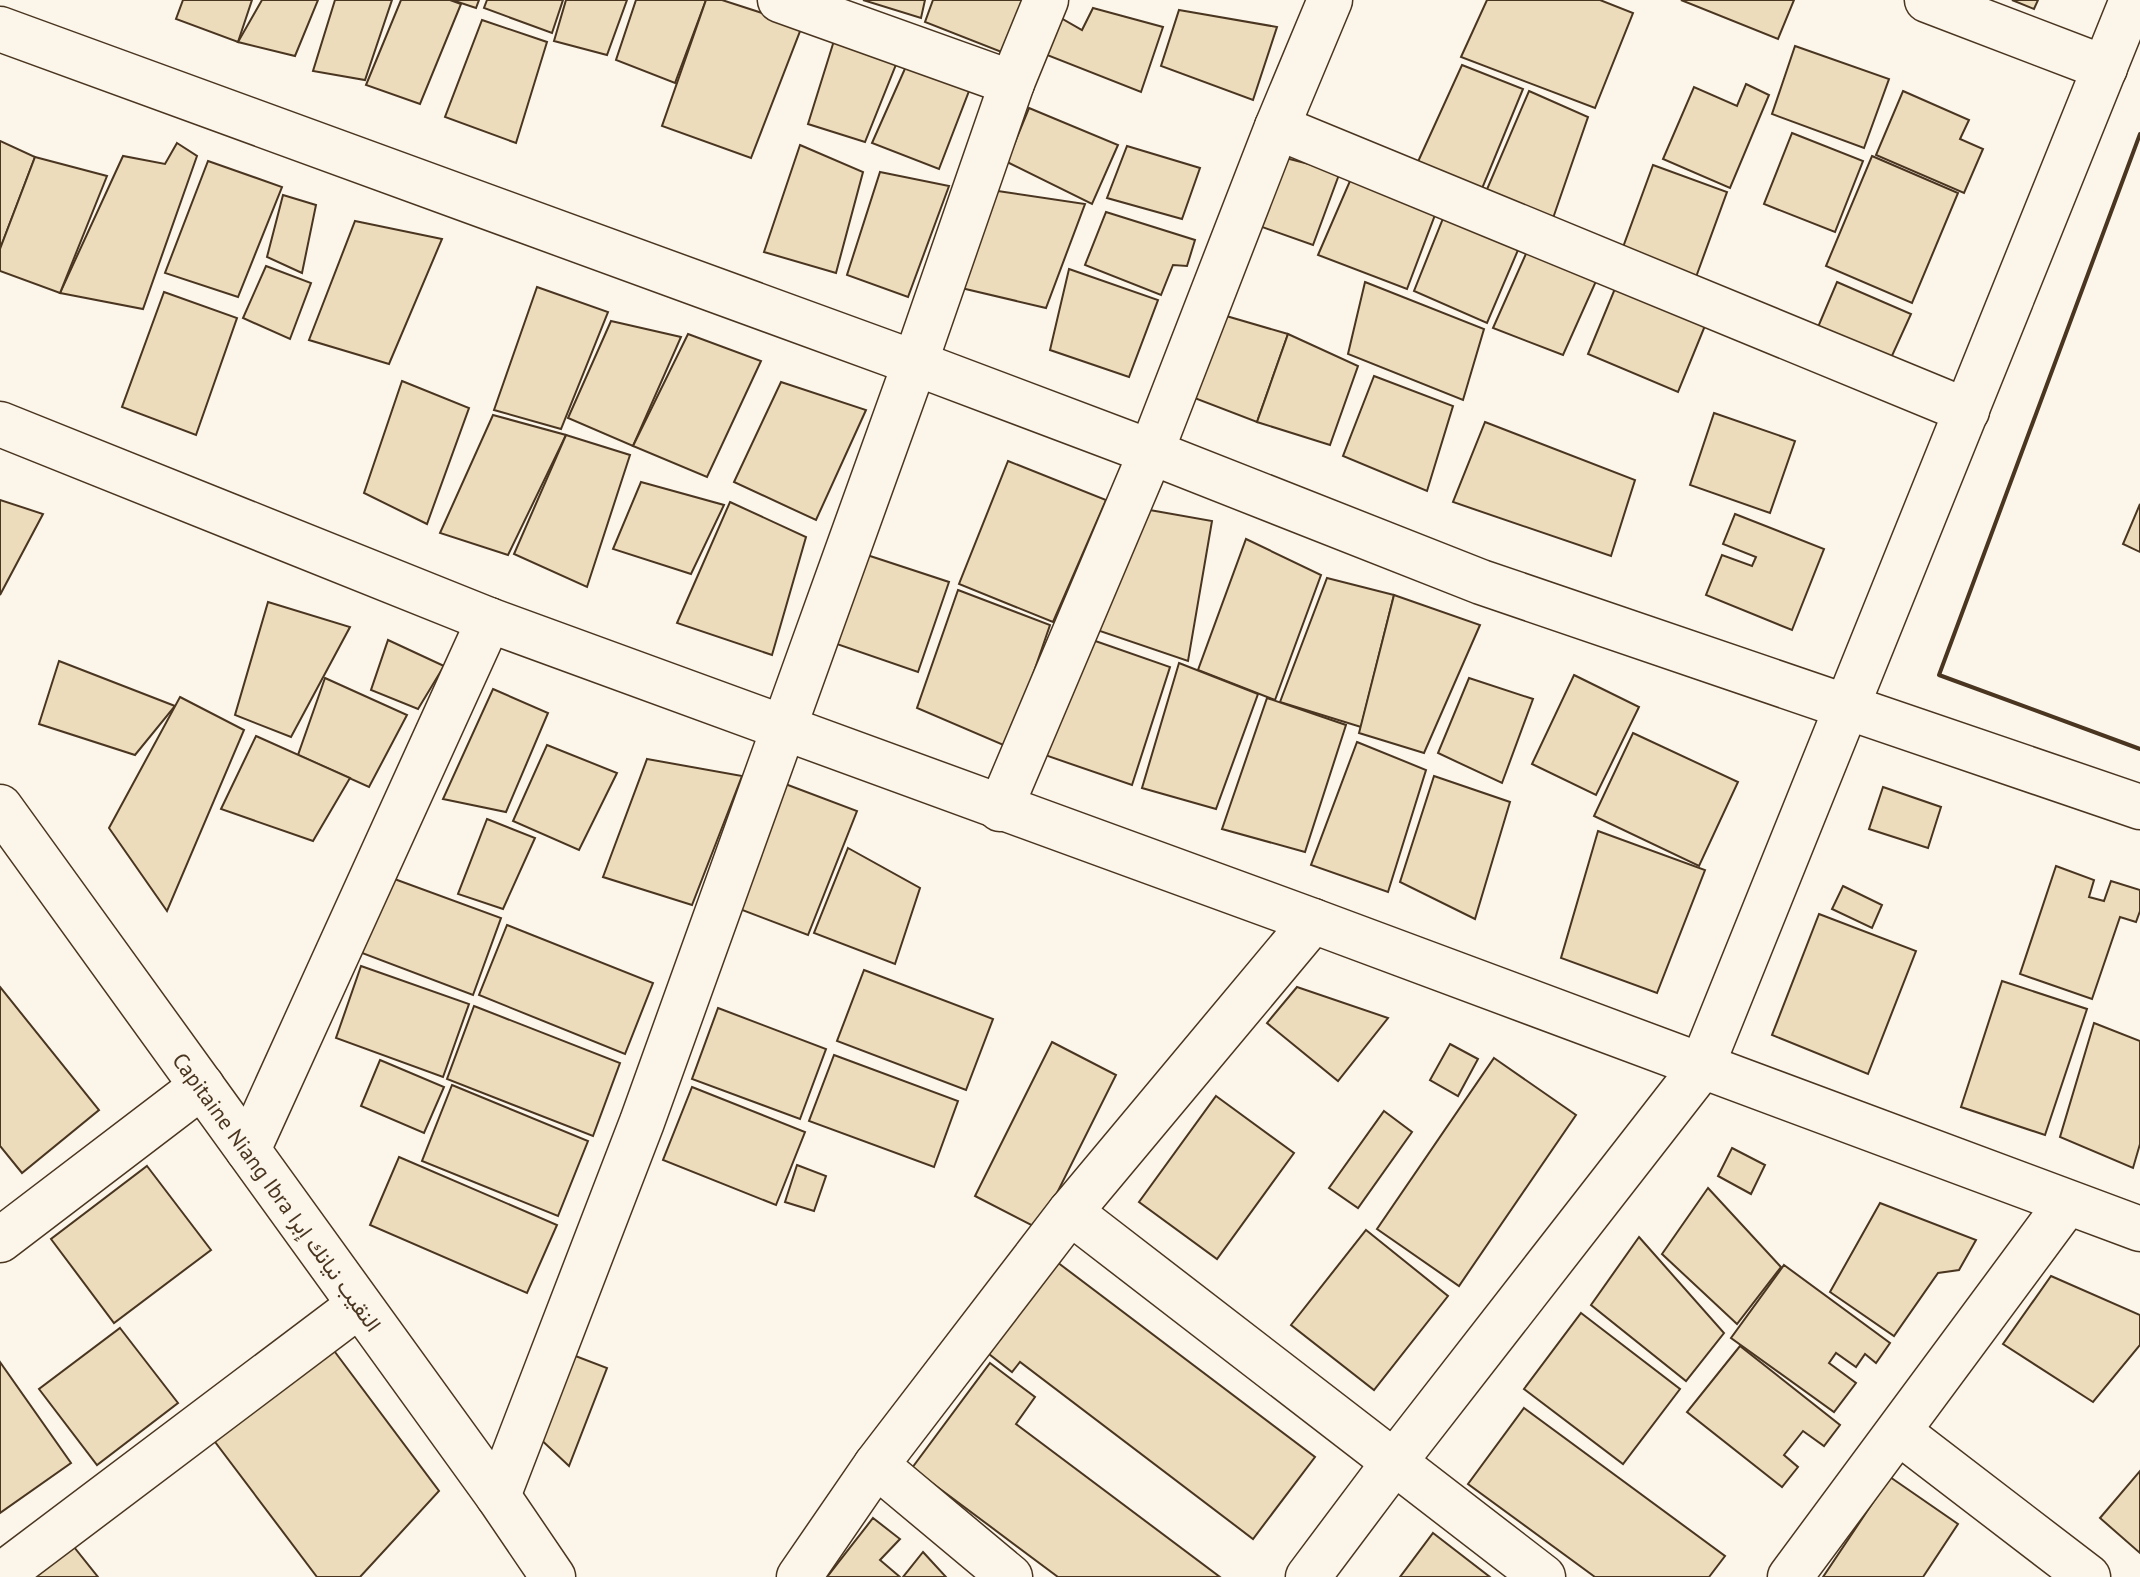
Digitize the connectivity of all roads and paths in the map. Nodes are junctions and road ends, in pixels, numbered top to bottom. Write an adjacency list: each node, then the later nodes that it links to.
1 (780, 0): 8 (street)
2 (1046, 0): 8 (street)
3 (1330, 0): 9 (street)
4 (1927, 0): 7 (street)
5 (2132, 0): 7 (street)
6 (0, 29): 10 (street)
7 (2105, 68): 11 (street)
8 (1012, 83): 10 (street)
9 (1277, 127): 11 (street); 13 (street)
10 (915, 363): 13 (street); 16 (street)
11 (1967, 411): 15 (street)
12 (0, 424): 14 (street)
13 (1151, 452): 15 (street); 19 (street)
14 (489, 620): 16 (street); 23 (street)
15 (1846, 706): 18 (street); 21 (street)
16 (782, 729): 19 (street); 32 (street)
17 (0, 807): 22 (street, Capitaine Niang Ibra النقيب نيانك إبرا)
18 (2140, 807)
19 (1000, 809): 20 (street)
20 (1313, 921): 21 (street); 25 (street)
21 (1701, 1068): 24 (street); 30 (street)
22 (202, 1086): 23 (street, Capitaine Niang Ibra النقيب نيانك إبرا); 27 (street)
23 (248, 1150): 28 (street, Capitaine Niang Ibra النقيب نيانك إبرا)
24 (2067, 1203): 26 (street); 29 (street)
25 (1070, 1212): 30 (street); 31 (street)
26 (2140, 1229)
27 (0, 1240)
28 (358, 1306): 32 (street, Capitaine Niang Ibra النقيب نيانك إبرا); 33 (street)
29 (1899, 1432): 39 (street); 40 (street)
30 (1395, 1461): 37 (street); 38 (street)
31 (876, 1465): 35 (street); 36 (street)
32 (498, 1496): 34 (street, Capitaine Niang Ibra النقيب نيانك إبرا)
33 (0, 1576)
34 (553, 1577)
35 (799, 1577)
36 (1010, 1577)
37 (1308, 1577)
38 (1543, 1577)
39 (1790, 1577)
40 (2088, 1577)

